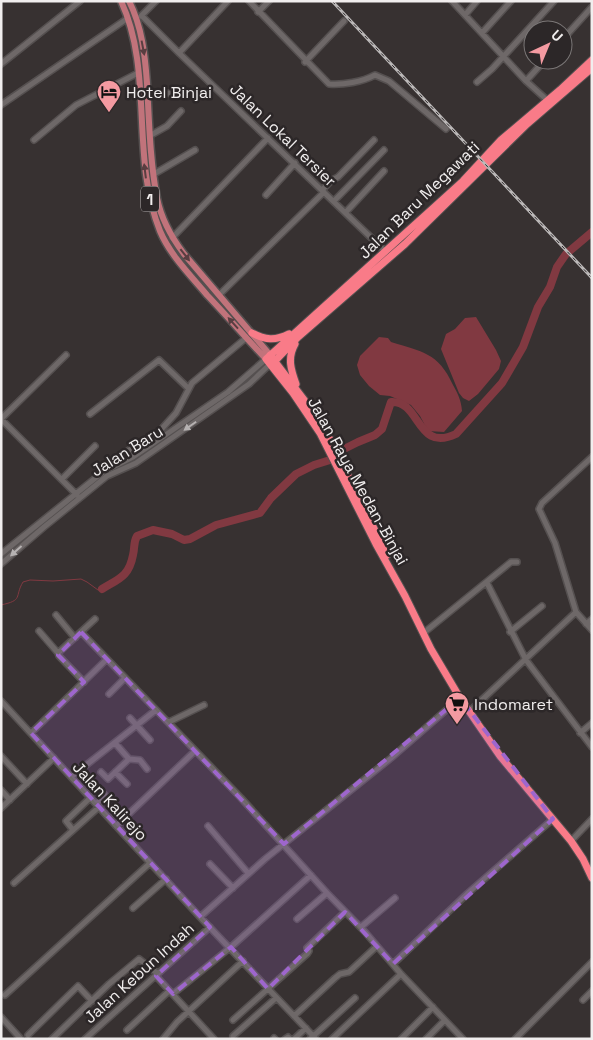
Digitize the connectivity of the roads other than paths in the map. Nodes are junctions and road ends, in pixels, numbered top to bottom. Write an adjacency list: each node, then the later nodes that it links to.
1 (80, 1): 24 (street)
2 (121, 1): 16 (main road, Jalan Raya Medan-Binjai / 1)
3 (129, 1): 15 (main road, Jalan Raya Medan-Binjai / 1)
4 (156, 1): 15 (street)
5 (228, 1): 20 (street)
6 (248, 1): 13 (street)
7 (269, 1): 13 (street)
8 (452, 1): 14 (street)
9 (477, 1): 14 (street)
10 (511, 1): 19 (street)
11 (554, 1): 21 (street)
12 (592, 7): 18 (street)
13 (258, 12): 23 (street)
14 (465, 15): 19 (street)
15 (139, 17): 20 (street, Jalan Lokal Tersier); 30 (main road, Jalan Raya Medan-Binjai / 1, one-way to 30)
16 (128, 18): 27 (main road, Jalan Raya Medan-Binjai / 1); 33 (street)
17 (344, 21): 23 (street)
18 (573, 29)
19 (482, 33): 21 (street)
20 (179, 53): 37 (street, Jalan Lokal Tersier)
21 (504, 57): 28 (street); 29 (street)
22 (592, 60): 32 (highway, Jalan Baru Megawati)
23 (305, 62): 35 (street)
24 (1, 64)
25 (591, 69): 50 (highway, Jalan Baru Megawati)
26 (535, 70): 28 (street)
27 (138, 73): 38 (street); 53 (main road, Jalan Raya Medan-Binjai / 1, one-way to 27)
28 (526, 80): 32 (street)
29 (477, 82)
30 (148, 94): 31 (street); 36 (main road, Jalan Raya Medan-Binjai / 1)
31 (185, 94)
32 (547, 100): 50 (highway, Jalan Baru Megawati)
33 (1, 105)
34 (182, 111): 36 (street)
35 (446, 129)
36 (151, 135): 44 (main road, Jalan Raya Medan-Binjai / 1)
37 (268, 138): 42 (street, Jalan Lokal Tersier); 49 (street)
38 (34, 140)
39 (374, 140): 45 (street)
40 (195, 150): 44 (street)
41 (384, 150): 47 (street)
42 (295, 163): 45 (street, Jalan Lokal Tersier); 46 (street)
43 (384, 171): 48 (street)
44 (154, 174): 49 (main road, Jalan Raya Medan-Binjai / 1)
45 (323, 191): 47 (street, Jalan Lokal Tersier); 51 (street)
46 (266, 195)
47 (334, 201): 48 (street, Jalan Lokal Tersier)
48 (346, 212): 50 (street, Jalan Lokal Tersier)
49 (172, 238): 51 (main road, Jalan Raya Medan-Binjai / 1, one-way to 51)
50 (389, 251): 52 (highway, Jalan Baru Megawati)
51 (219, 295): 53 (main road, Jalan Raya Medan-Binjai / 1)
52 (297, 334): 53 (highway); 55 (highway, Jalan Baru Megawati); 57 (highway)
53 (249, 335): 55 (main road, Jalan Raya Medan-Binjai / 1); 56 (street)
54 (66, 355): 59 (street)
55 (270, 360): 57 (highway, Jalan Raya Medan-Binjai / 1); 60 (street, Jalan Baru); 61 (highway, Jalan Raya Medan-Binjai / 1)
56 (188, 388): 58 (street); 60 (street)
57 (298, 391): 61 (highway, Jalan Raya Medan-Binjai / 1)
58 (90, 414)
59 (1, 419): 66 (street)
60 (153, 442): 63 (street); 67 (street, Jalan Baru)
61 (328, 443): 65 (highway, Jalan Raya Medan-Binjai / 1)
62 (95, 446): 66 (street)
63 (129, 450)
64 (592, 457): 73 (street)
65 (346, 477): 79 (highway, Jalan Raya Medan-Binjai / 1); 90 (highway, Jalan Raya Medan-Binjai / 1)
66 (62, 479): 67 (street)
67 (78, 496): 68 (street, Jalan Baru); 70 (street, Jalan Baru, one-way to 70)
68 (1, 554)
69 (517, 562): 71 (street)
70 (1, 564)
71 (487, 583): 79 (street); 82 (street)
72 (542, 606): 82 (street)
73 (576, 612): 77 (street); 86 (street)
74 (56, 615): 83 (street)
75 (95, 619): 81 (street)
76 (592, 619): 77 (street)
77 (586, 624): 78 (street)
78 (592, 630)
79 (426, 631): 93 (highway, Jalan Raya Medan-Binjai / 1)
80 (39, 632): 84 (street)
81 (81, 632): 83 (street); 85 (street)
82 (510, 632): 86 (street)
83 (75, 638): 84 (street)
84 (58, 653): 88 (street)
85 (107, 658): 87 (street); 88 (street)
86 (526, 660): 93 (street); 101 (street)
87 (125, 678): 89 (street); 94 (street)
88 (84, 682): 100 (street)
89 (109, 694)
90 (460, 698): 96 (highway, Jalan Raya Medan-Binjai / 1); 127 (street)
91 (1, 701): 100 (street, Jalan Kalirejo)
92 (204, 705): 97 (street)
93 (472, 709): 96 (highway, Jalan Raya Medan-Binjai / 1)
94 (156, 710): 97 (street); 99 (street)
95 (130, 718): 99 (street)
96 (476, 718): 121 (highway, Jalan Raya Medan-Binjai / 1); 126 (highway, Jalan Raya Medan-Binjai / 1)
97 (169, 722): 105 (street)
98 (592, 723): 101 (street)
99 (136, 725): 102 (street); 103 (street)
100 (31, 733): 107 (street, Jalan Kalirejo)
101 (580, 733): 104 (street)
102 (150, 740)
103 (114, 743): 108 (street); 112 (street)
104 (592, 747)
105 (195, 751): 123 (street); 127 (street)
106 (1, 756): 113 (street)
107 (54, 758): 112 (street, Jalan Kalirejo); 113 (street)
108 (129, 759): 109 (street); 111 (street)
109 (148, 768)
110 (100, 772): 111 (street)
111 (116, 772): 114 (street)
112 (71, 777): 117 (street, Jalan Kalirejo)
113 (27, 784): 118 (street)
114 (127, 784)
115 (1, 790): 118 (street)
116 (105, 795): 119 (street)
117 (90, 798): 119 (street, Jalan Kalirejo); 125 (street)
118 (10, 800): 120 (street)
119 (97, 806): 123 (street, Jalan Kalirejo); 125 (street)
120 (1, 808)
121 (554, 819): 126 (highway, Jalan Raya Medan-Binjai / 1); 149 (street)
122 (592, 819): 126 (street)
123 (116, 826): 128 (street, Jalan Kalirejo)
124 (208, 826): 131 (street)
125 (74, 830): 135 (street)
126 (572, 840): 130 (highway, Jalan Raya Medan-Binjai / 1); 133 (highway, Jalan Raya Medan-Binjai / 1)
127 (284, 844): 131 (street); 132 (street)
128 (150, 863): 134 (street, Jalan Kalirejo); 155 (street)
129 (210, 864): 136 (street)
130 (592, 868)
131 (248, 873): 136 (street)
132 (311, 875): 137 (street); 146 (street)
133 (592, 878)
134 (166, 879): 139 (street); 141 (street, Jalan Kalirejo)
135 (14, 883)
136 (233, 888): 141 (street)
137 (327, 893): 140 (street); 142 (street)
138 (395, 898): 144 (street)
139 (133, 908)
140 (345, 912): 144 (street); 152 (street)
141 (200, 917): 143 (street, Jalan Kalirejo)
142 (297, 919)
143 (210, 927): 146 (street, Jalan Kalirejo); 151 (street, Jalan Kebun Indah)
144 (361, 928): 145 (street)
145 (377, 946): 149 (street); 162 (street)
146 (231, 948): 147 (street, Jalan Kalirejo); 154 (street)
147 (243, 960): 152 (street, Jalan Kalirejo); 161 (street)
148 (592, 962): 185 (street)
149 (393, 964): 150 (street)
150 (401, 974): 160 (street); 180 (street)
151 (157, 976): 154 (street); 159 (street); 174 (street, Jalan Kebun Indah)
152 (268, 989): 156 (street, Jalan Kalirejo); 164 (street)
153 (592, 991): 158 (street)
154 (171, 993): 161 (street); 167 (street)
155 (5, 995)
156 (276, 998): 162 (street, Jalan Kalirejo); 170 (street)
157 (355, 998): 172 (street)
158 (583, 1000)
159 (92, 1001): 169 (street); 173 (street)
160 (433, 1007): 165 (street); 181 (street)
161 (189, 1011): 175 (street); 176 (street)
162 (294, 1016): 166 (street, Jalan Kalirejo)
163 (1, 1018): 171 (street)
164 (233, 1020)
165 (445, 1020): 168 (street); 182 (street)
166 (306, 1028): 172 (street, Jalan Kalirejo); 179 (street)
167 (127, 1030)
168 (458, 1034): 183 (street); 184 (street)
169 (28, 1035)
170 (233, 1036)
171 (20, 1038)
172 (313, 1038)
173 (52, 1039)
174 (86, 1039)
175 (163, 1039)
176 (214, 1039)
177 (285, 1039): 178 (street)
178 (290, 1039)
179 (294, 1039)
180 (332, 1039)
181 (401, 1039)
182 (426, 1039)
183 (453, 1039)
184 (463, 1039)
185 (515, 1039)

